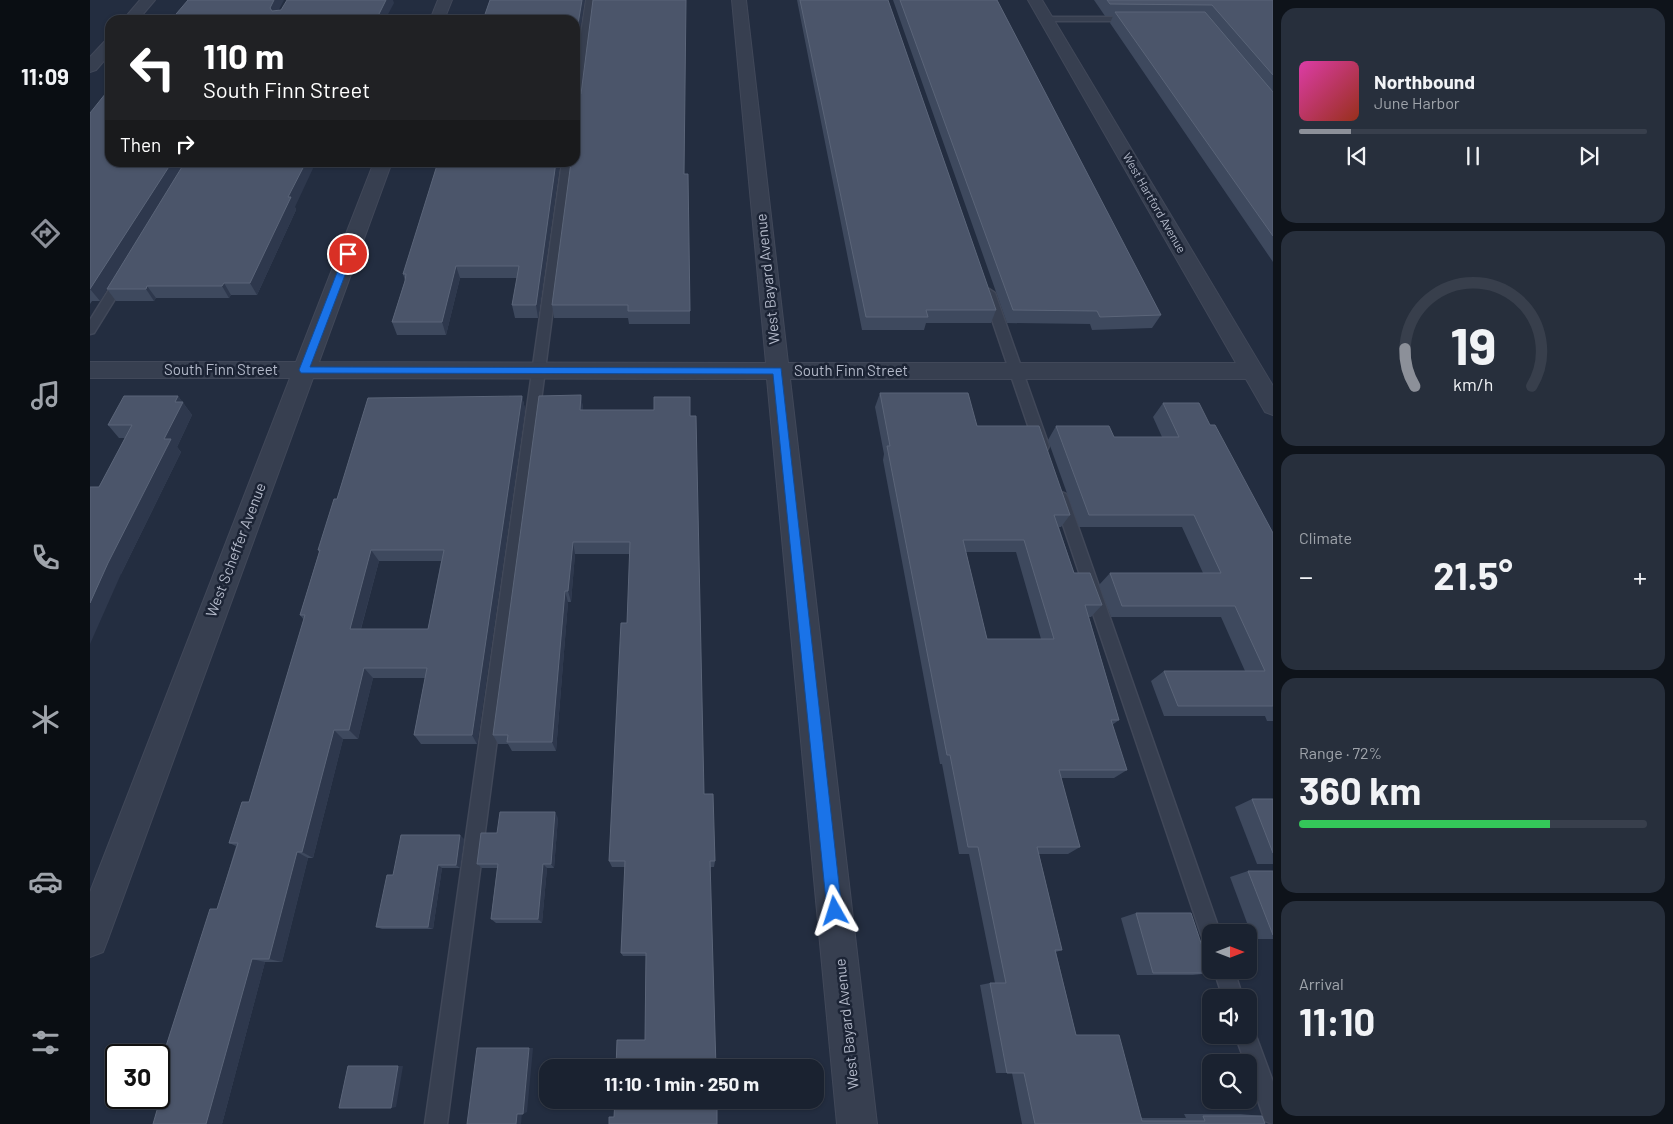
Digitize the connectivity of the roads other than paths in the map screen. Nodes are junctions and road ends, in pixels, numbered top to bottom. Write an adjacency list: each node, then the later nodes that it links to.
1 (148, 0): 6 (street)
2 (445, 0): 7 (street)
3 (590, 0): 12 (lane)
4 (739, 0): 21 (street, West Bayard Avenue)
5 (1035, 0): 8 (street, West Hartford Avenue)
6 (134, 15)
7 (439, 15)
8 (1047, 19): 9 (lane); 23 (street, West Hartford Avenue)
9 (1143, 19)
10 (105, 50): 11 (street)
11 (90, 67)
12 (580, 71)
13 (381, 167): 19 (street, West Scheffer Avenue)
14 (566, 167): 20 (lane)
15 (126, 271): 17 (lane)
16 (985, 281): 22 (lane)
17 (90, 330)
18 (90, 370): 19 (street, South Finn Street)
19 (304, 370): 20 (street, South Finn Street); 28 (street, West Scheffer Avenue)
20 (537, 370): 21 (street, South Finn Street); 31 (lane)
21 (778, 370): 22 (street, South Finn Street); 32 (street, West Bayard Avenue)
22 (1016, 371): 23 (street, South Finn Street); 25 (lane)
23 (1252, 371): 24 (street, West Hartford Avenue)
24 (1273, 406)
25 (1046, 455)
26 (1055, 484): 27 (lane)
27 (1208, 924)
28 (90, 939)
29 (1249, 1044): 30 (lane)
30 (1273, 1113)
31 (436, 1124)
32 (858, 1124)

